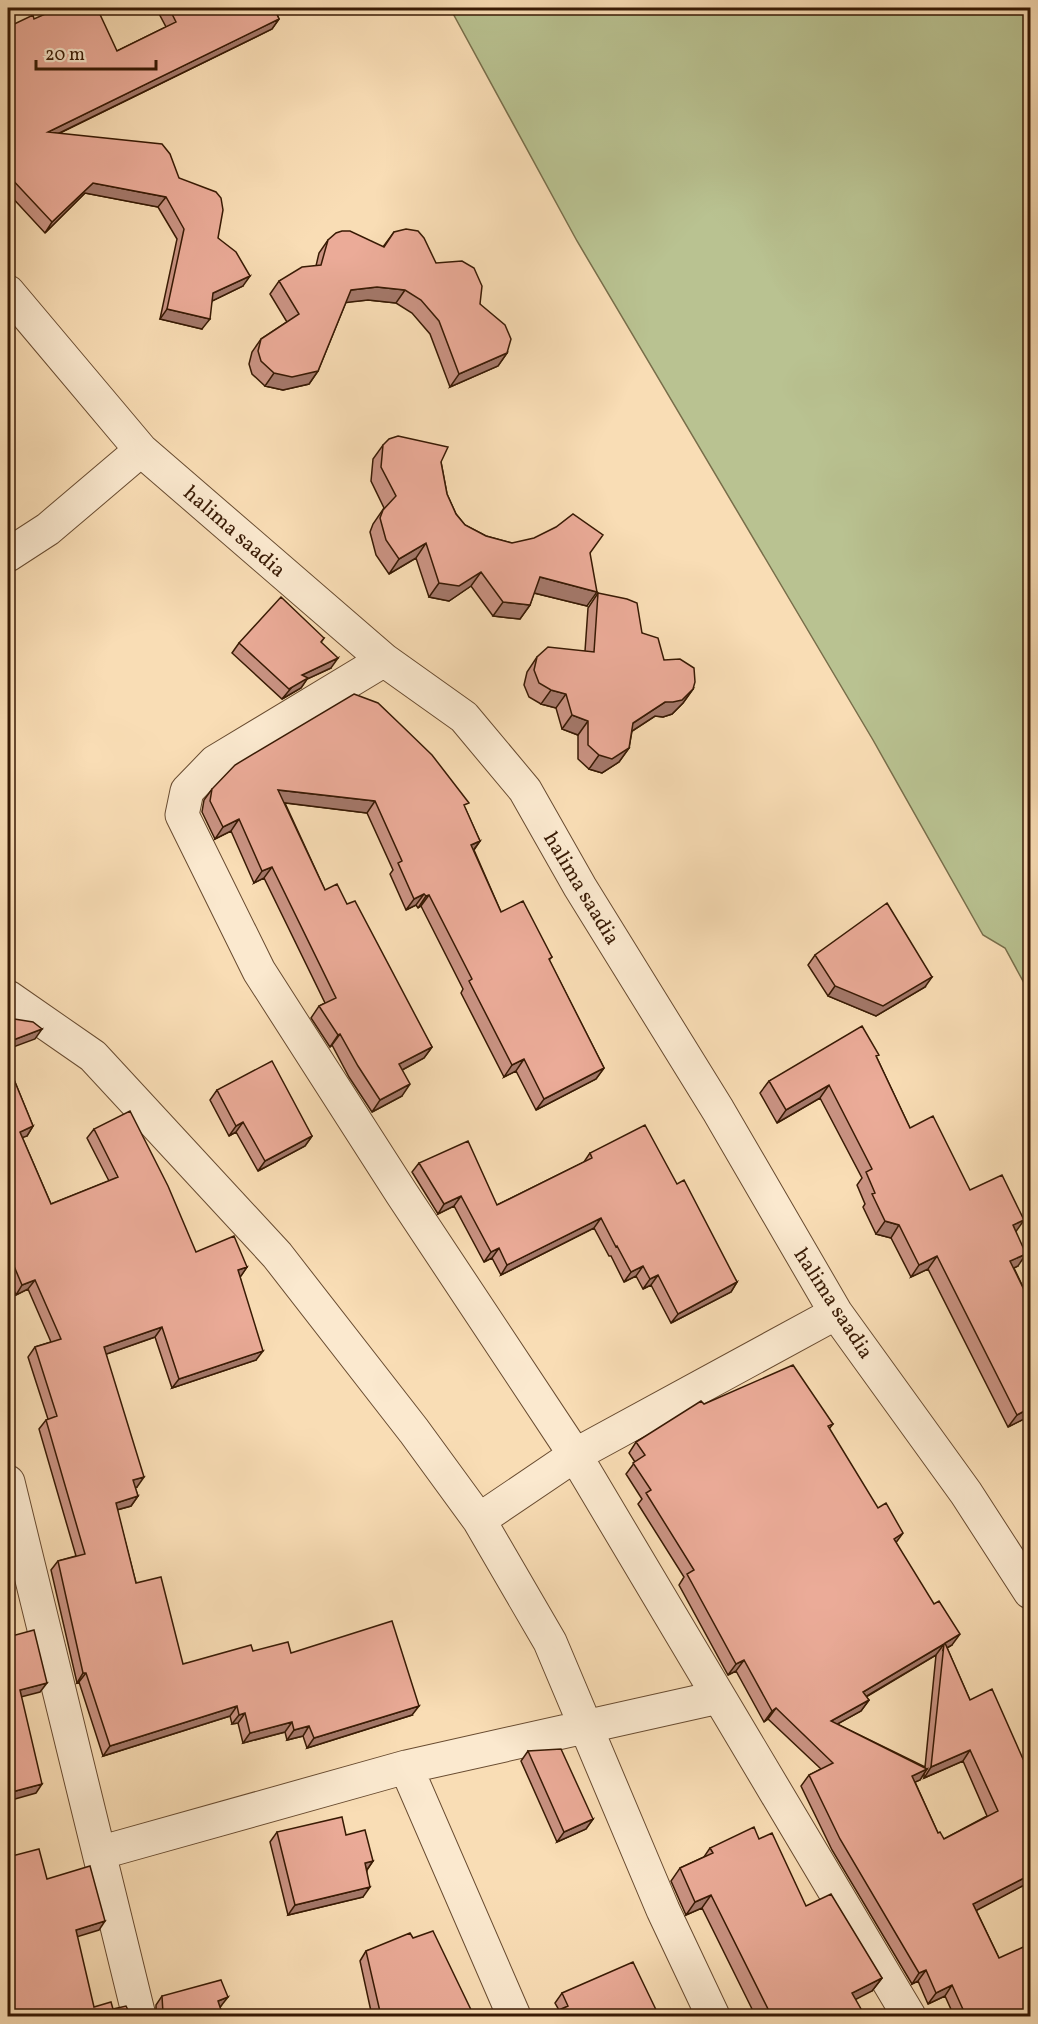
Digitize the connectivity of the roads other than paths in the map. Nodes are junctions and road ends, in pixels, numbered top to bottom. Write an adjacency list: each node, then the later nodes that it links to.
1 (8, 292): 2 (street, halima saadia)
2 (141, 450): 3 (street); 4 (street, halima saadia)
3 (8, 555)
4 (384, 660): 6 (street, halima saadia); 7 (street)
5 (8, 997): 9 (street)
6 (836, 1313): 7 (street); 10 (street, halima saadia)
7 (575, 1455): 9 (street); 11 (street)
8 (8, 1482): 14 (street)
9 (479, 1520): 12 (street)
10 (1030, 1592)
11 (719, 1697): 12 (street); 18 (street)
12 (587, 1726): 13 (street); 17 (street)
13 (406, 1767): 14 (street); 16 (street)
14 (99, 1853): 15 (street)
15 (139, 2016)
16 (514, 2016)
17 (713, 2016)
18 (909, 2016)

